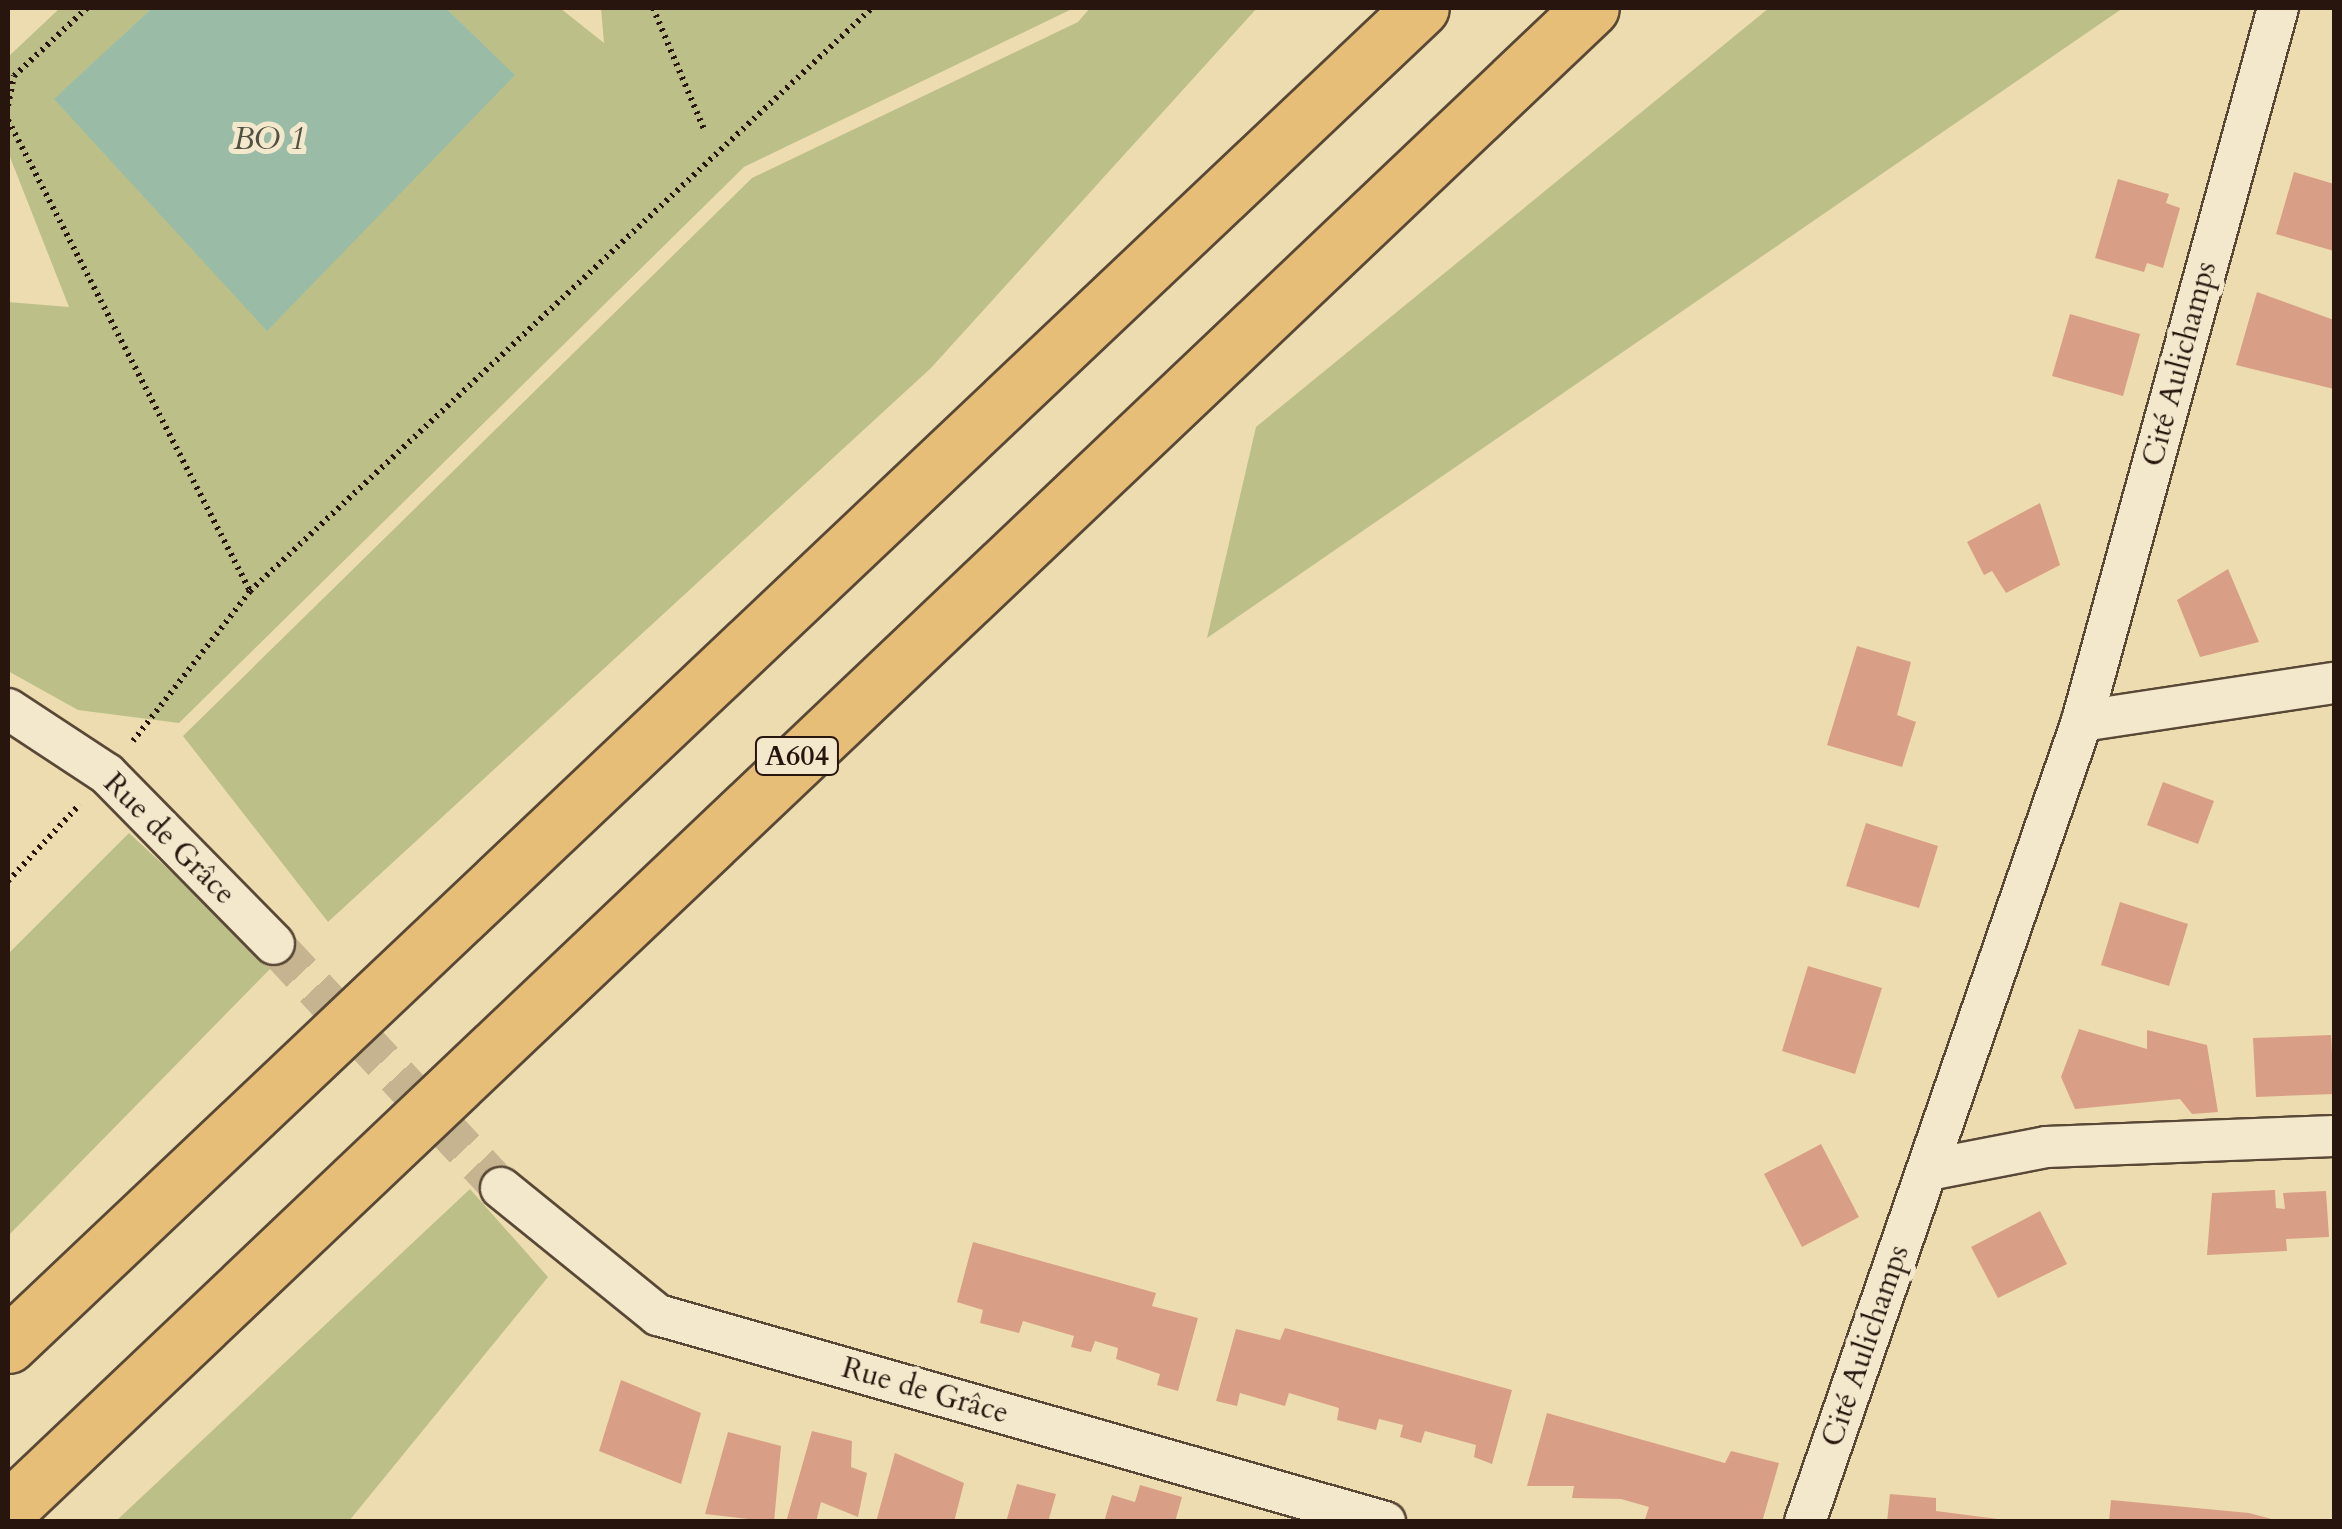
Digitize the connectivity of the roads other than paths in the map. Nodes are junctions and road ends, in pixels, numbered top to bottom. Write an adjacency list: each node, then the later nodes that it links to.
1 (1421, 8): 11 (highway)
2 (1591, 8): 12 (highway, A604)
3 (2278, 8): 6 (street, Cité Aulichamps)
4 (2334, 683): 6 (street)
5 (8, 709): 7 (street, Rue de Grâce)
6 (2082, 721): 9 (street, Cité Aulichamps)
7 (274, 944)
8 (2334, 1136): 9 (street)
9 (1928, 1170): 14 (street, Cité Aulichamps)
10 (502, 1188): 13 (street, Rue de Grâce)
11 (8, 1345)
12 (8, 1510)
13 (1385, 1522)
14 (1804, 1522)

